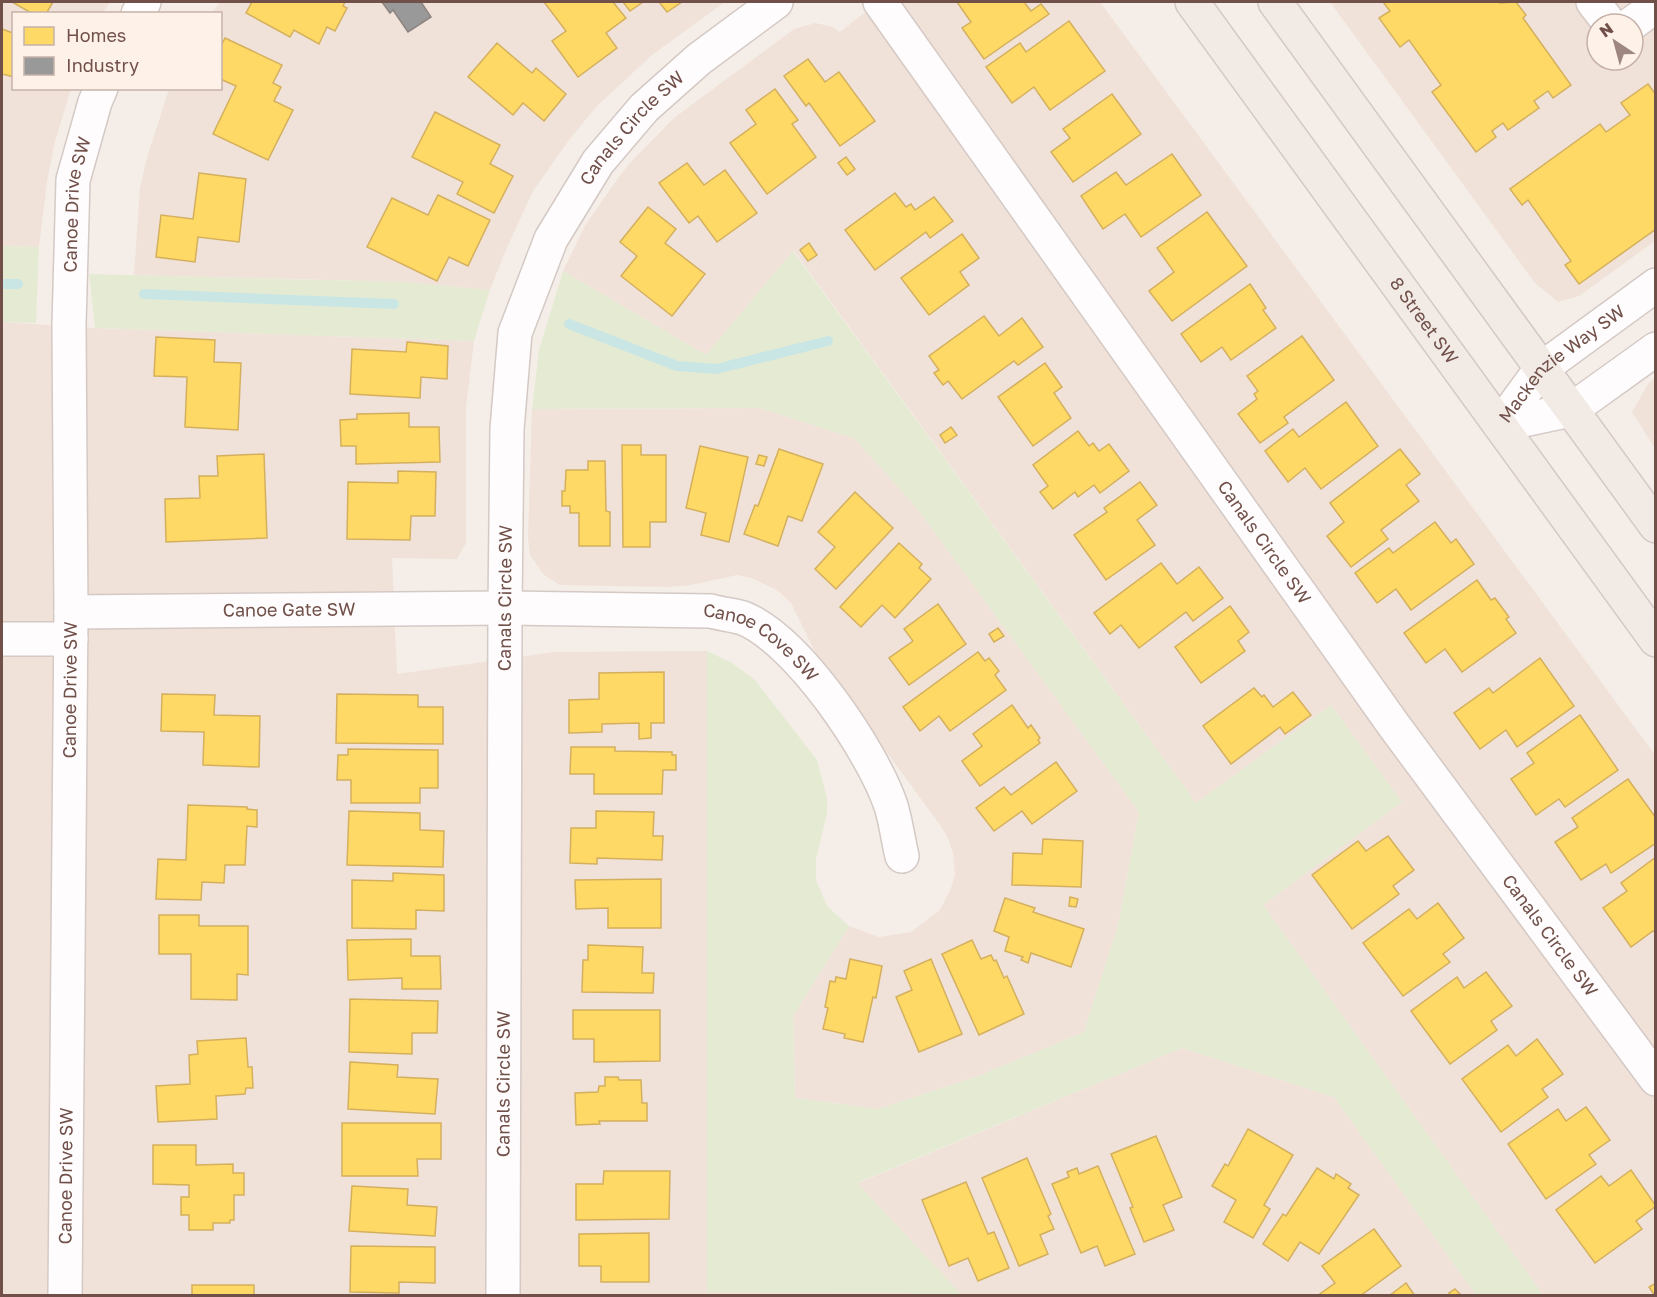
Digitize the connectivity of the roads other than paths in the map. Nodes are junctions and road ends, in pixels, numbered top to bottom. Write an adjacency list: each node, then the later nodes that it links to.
1 (776, 2): 12 (street, Canals Circle SW)
2 (880, 2): 17 (street, Canals Circle SW)
3 (1192, 2): 10 (main road, 8 Street SW)
4 (1275, 2): 8 (main road)
5 (100, 90): 13 (street, Canoe Drive SW)
6 (1656, 285): 8 (street, Mackenzie Way SW)
7 (1656, 349): 9 (street, Mackenzie Way SW)
8 (1541, 369): 9 (main road); 10 (street, Mackenzie Way SW)
9 (1571, 410): 10 (street, Mackenzie Way SW); 11 (main road)
10 (1500, 425): 15 (main road, 8 Street SW)
11 (1656, 526)
12 (505, 608): 13 (street, Canoe Gate SW); 16 (street, Canoe Cove SW); 19 (street, Canals Circle SW)
13 (71, 626): 14 (street, Canoe Gate SW); 18 (street, Canoe Drive SW)
14 (2, 639)
15 (1656, 640)
16 (902, 856)
17 (1656, 1079)
18 (65, 1296)
19 (503, 1296)

